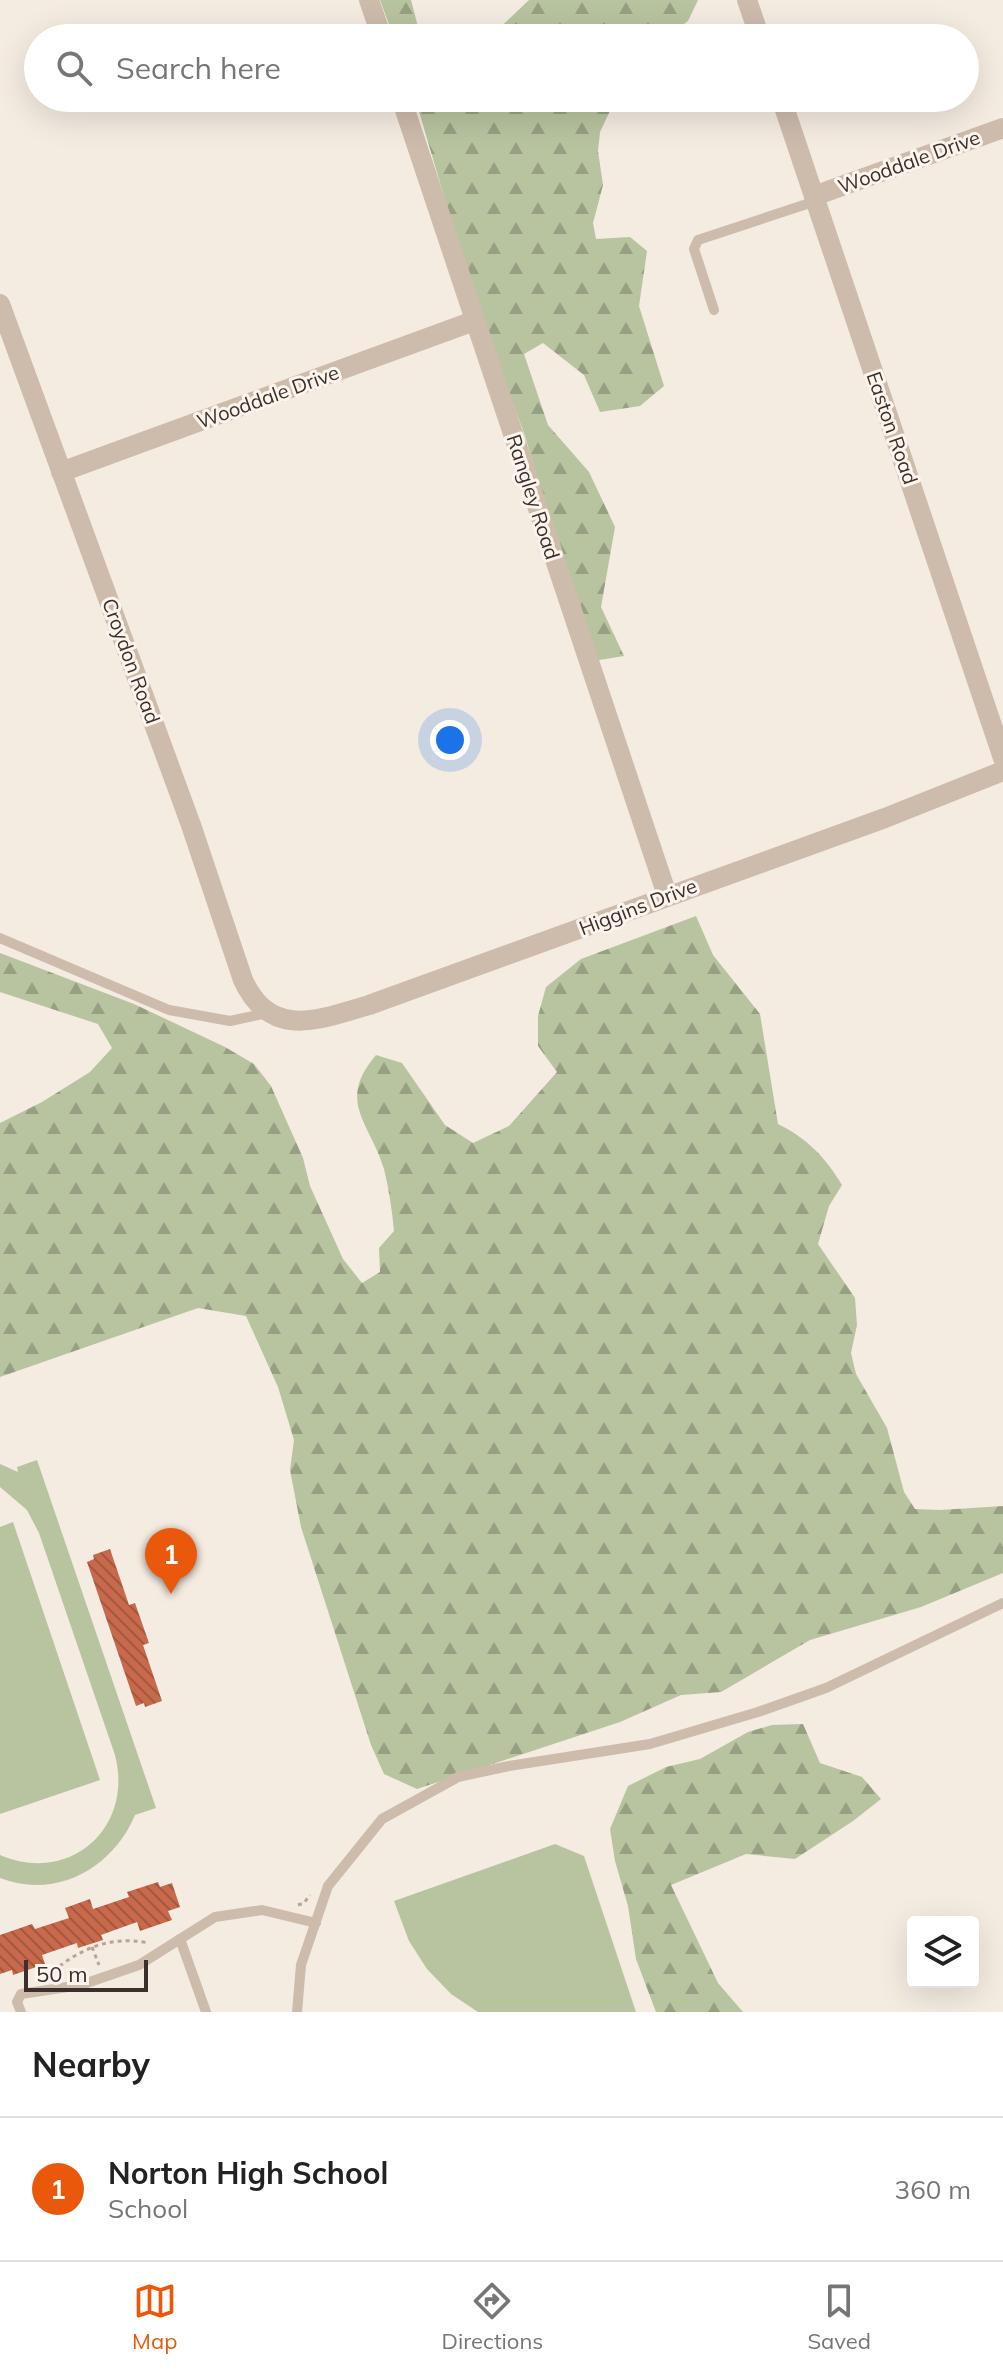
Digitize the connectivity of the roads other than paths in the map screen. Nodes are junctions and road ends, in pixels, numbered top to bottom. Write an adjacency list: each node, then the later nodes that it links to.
1 (369, 0): 3 (street)
2 (747, 0): 4 (street)
3 (377, 24)
4 (755, 24)
5 (406, 112): 11 (street, Rangley Road)
6 (786, 112): 8 (street, Easton Road)
7 (1003, 128): 8 (street, Wooddale Drive)
8 (815, 198): 10 (lane); 13 (street, Easton Road)
9 (0, 304): 12 (street, Croydon Road)
10 (714, 310)
11 (474, 321): 12 (street, Wooddale Drive); 15 (street, Rangley Road)
12 (61, 472): 17 (street, Croydon Road)
13 (1003, 758)
14 (1003, 771): 15 (street, Higgins Drive)
15 (667, 895): 17 (street, Higgins Drive)
16 (0, 938): 17 (lane)
17 (269, 1013)
18 (1003, 1603): 19 (lane)
19 (316, 1923): 20 (lane); 23 (lane)
20 (180, 1939): 21 (lane); 22 (lane)
21 (21, 2012)
22 (206, 2012)
23 (297, 2012)

